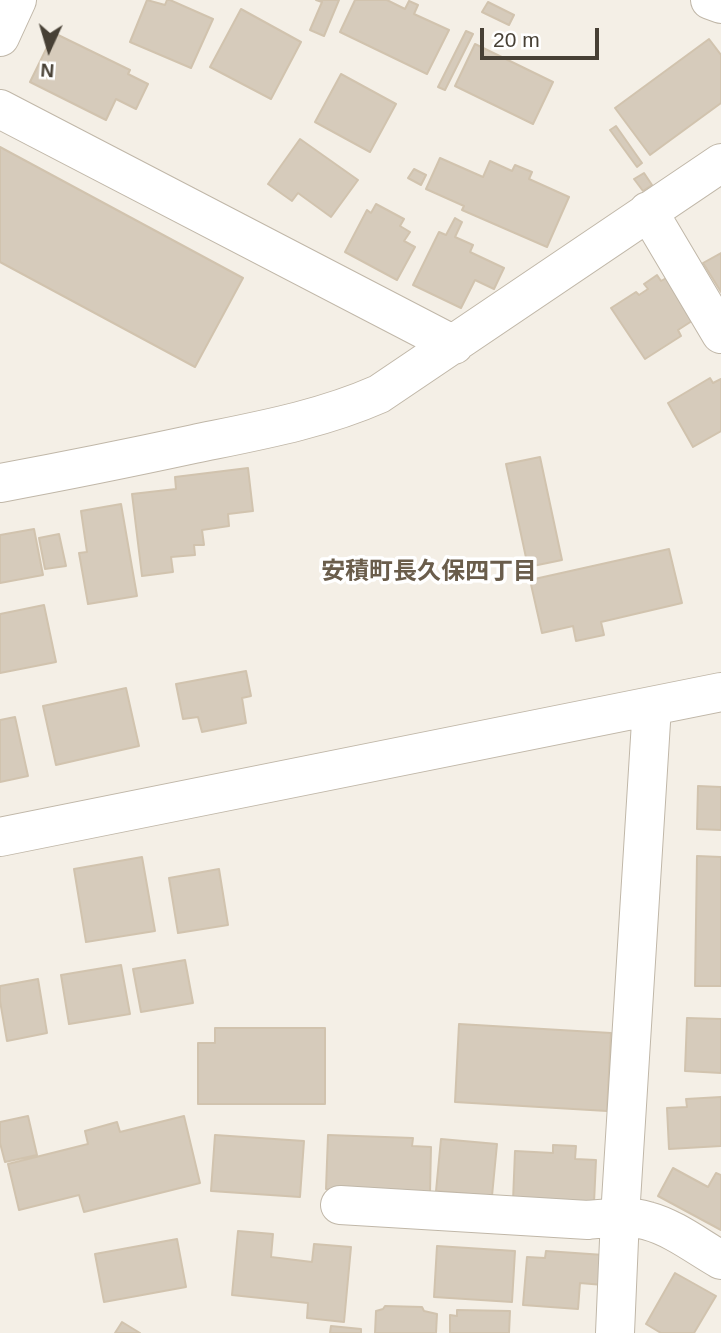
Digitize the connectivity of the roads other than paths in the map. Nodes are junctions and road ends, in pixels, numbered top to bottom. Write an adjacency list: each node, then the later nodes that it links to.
1 (17, 0): 4 (street)
2 (710, 0): 3 (street)
3 (721, 4)
4 (0, 37)
5 (0, 109): 9 (street)
6 (721, 163): 7 (street)
7 (648, 211): 8 (street); 9 (street)
8 (721, 334)
9 (454, 345): 10 (street)
10 (0, 483)
11 (721, 691): 12 (street)
12 (652, 706): 13 (street); 15 (street)
13 (0, 837)
14 (340, 1205): 15 (street)
15 (620, 1217): 16 (street); 17 (street)
16 (721, 1260)
17 (615, 1333)

